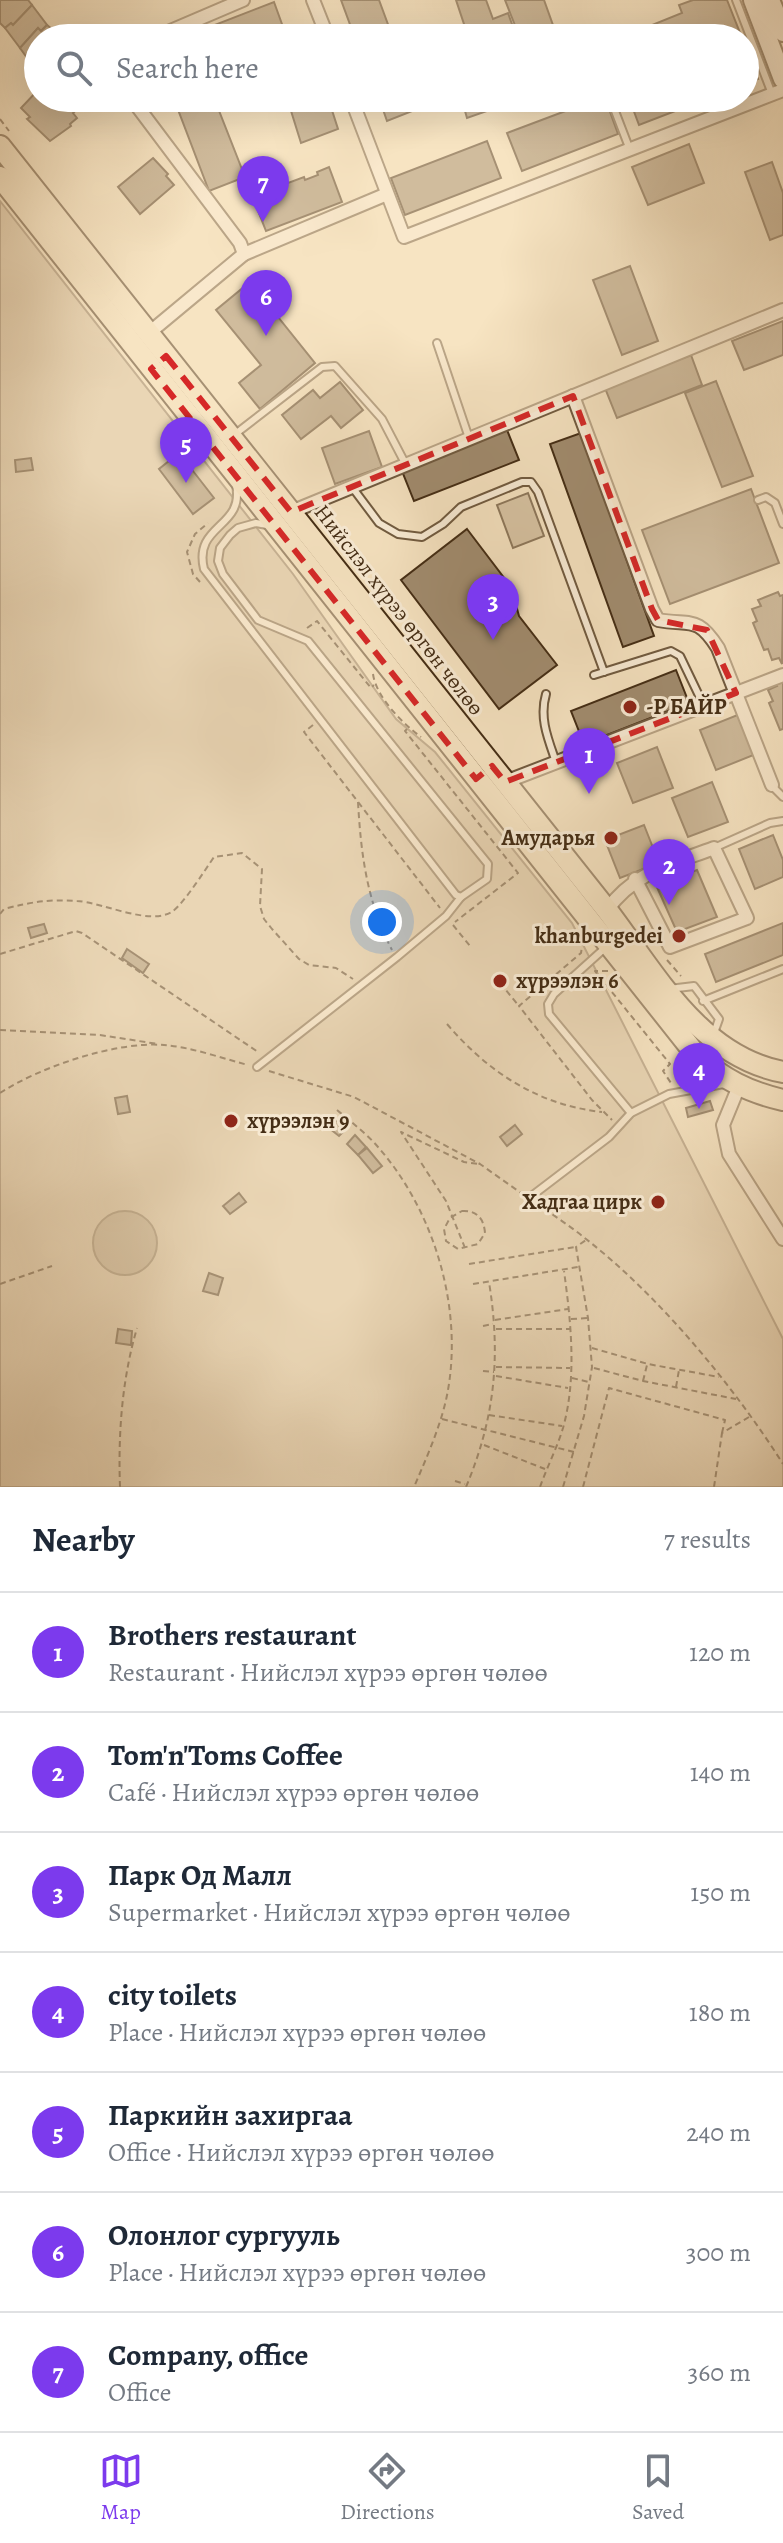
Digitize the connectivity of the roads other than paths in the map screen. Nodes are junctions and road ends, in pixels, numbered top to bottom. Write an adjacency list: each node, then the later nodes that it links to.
1 (243, 0): 6 (street)
2 (313, 0): 7 (street)
3 (736, 0): 8 (lane)
4 (753, 0): 11 (main road)
5 (770, 0): 9 (main road)
6 (187, 24)
7 (322, 24)
8 (748, 24)
9 (783, 32)
10 (759, 45): 11 (lane)
11 (780, 87): 12 (street)
12 (759, 96)
13 (142, 112): 21 (street)
14 (356, 112): 20 (street)
15 (615, 112): 18 (lane)
16 (720, 112): 18 (street)
17 (0, 146): 23 (main road, Нийслэл хүрээ өргөн чөлөө)
18 (630, 150): 20 (street)
19 (0, 177): 25 (main road, Нийслэл хүрээ өргөн чөлөө)
20 (387, 194): 21 (street)
21 (244, 254): 23 (street)
22 (783, 310): 26 (street)
23 (149, 333): 25 (main road, Нийслэл хүрээ өргөн чөлөө)
24 (437, 343): 28 (lane)
25 (159, 362): 27 (main road, Нийслэл хүрээ өргөн чөлөө); 30 (main road, Нийслэл хүрээ өргөн чөлөө)
26 (573, 396): 28 (street); 39 (street)
27 (232, 438): 29 (lane); 33 (main road, Нийслэл хүрээ өргөн чөлөө)
28 (469, 439): 29 (street)
29 (406, 465): 31 (street)
30 (234, 474): 35 (main road, Нийслэл хүрээ өргөн чөлөө); 49 (lane)
31 (352, 487): 33 (street); 36 (lane)
32 (758, 500): 34 (lane)
33 (291, 512): 43 (main road, Нийслэл хүрээ өргөн чөлөө)
34 (783, 524)
35 (274, 526): 43 (main road, Нийслэл хүрээ өргөн чөлөө); 49 (lane)
36 (604, 672): 37 (lane); 41 (lane)
37 (594, 675)
38 (783, 675): 39 (street)
39 (736, 693): 41 (street); 44 (street)
40 (546, 694): 42 (lane)
41 (704, 706): 42 (street)
42 (556, 762): 43 (street)
43 (491, 775): 50 (main road, Нийслэл хүрээ өргөн чөлөө); 51 (main road, Нийслэл хүрээ өргөн чөлөө)
44 (772, 785): 45 (lane)
45 (783, 797)
46 (783, 821): 47 (lane)
47 (714, 848): 48 (street); 48 (street)
48 (635, 879): 50 (street)
49 (461, 897): 56 (lane)
50 (607, 910): 53 (main road, Нийслэл хүрээ өргөн чөлөө)
51 (608, 945): 58 (main road, Нийслэл хүрээ өргөн чөлөө); 60 (lane)
52 (783, 969): 54 (lane)
53 (667, 989): 54 (lane); 55 (main road, Нийслэл хүрээ өргөн чөлөө)
54 (703, 1001): 55 (lane)
55 (712, 1040): 57 (main road, Нийслэл хүрээ өргөн чөлөө)
56 (257, 1067)
57 (783, 1072)
58 (735, 1085): 59 (main road, Нийслэл хүрээ өргөн чөлөө); 60 (lane); 62 (street)
59 (783, 1100)
60 (631, 1113): 61 (lane)
61 (529, 1198)
62 (783, 1239)

